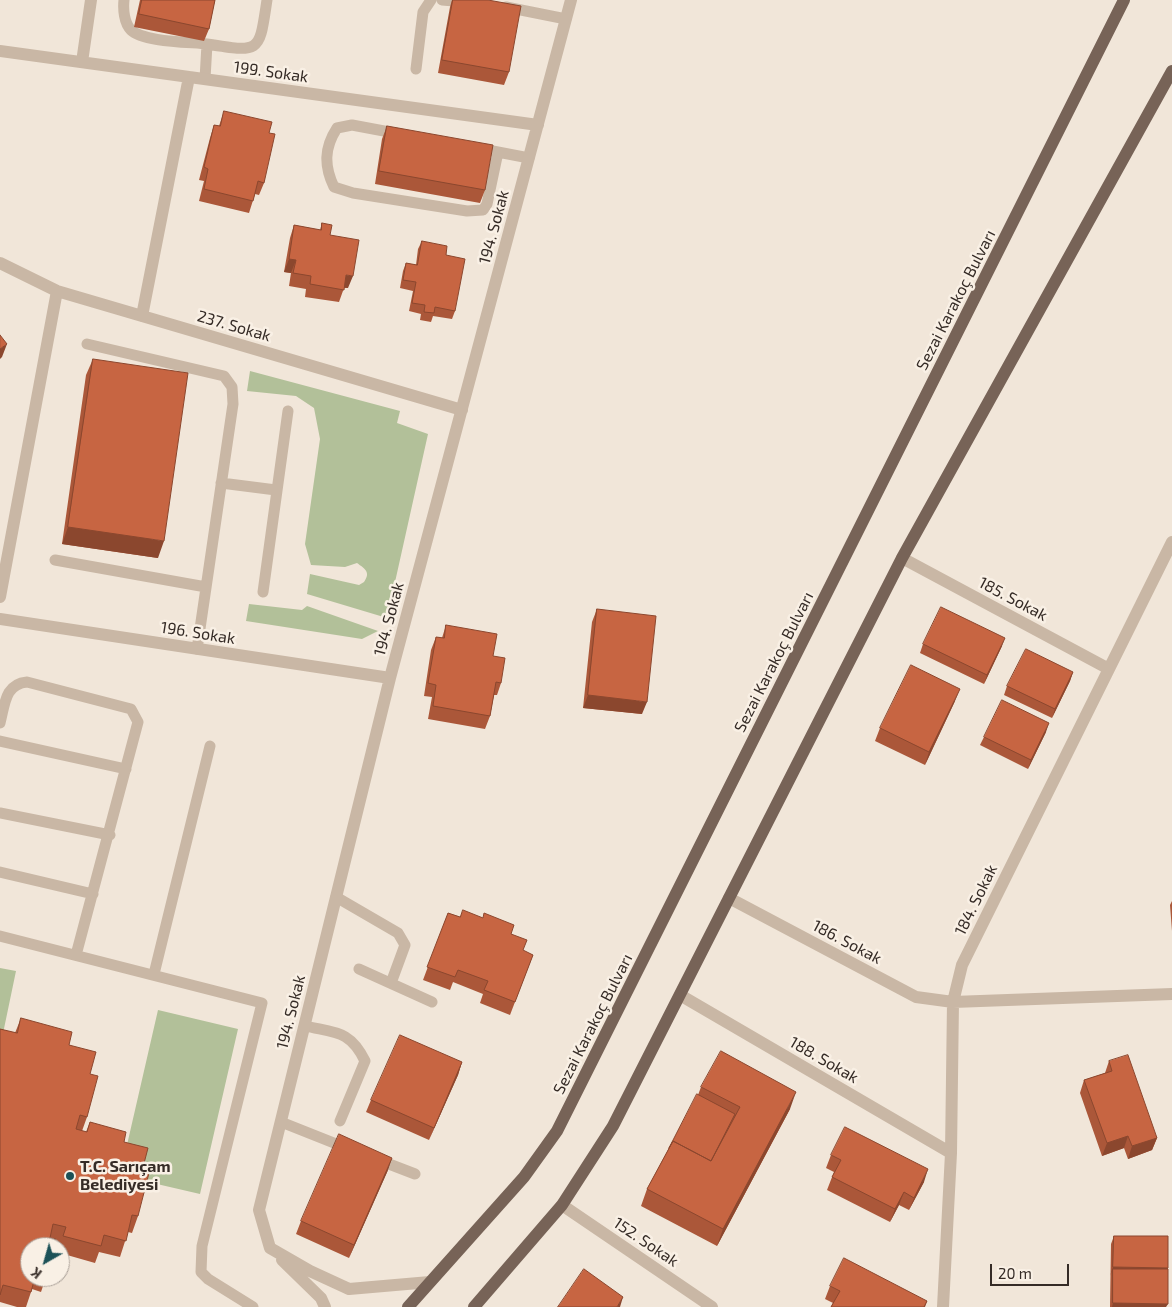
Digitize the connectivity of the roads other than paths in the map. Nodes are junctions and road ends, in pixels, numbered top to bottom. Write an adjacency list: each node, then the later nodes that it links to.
1 (91, 0): 13 (street)
2 (124, 0): 11 (lane)
3 (268, 0): 11 (lane)
4 (432, 0): 14 (lane)
5 (442, 0): 8 (lane)
6 (571, 0): 10 (street, 194. Sokak)
7 (1124, 0): 67 (main road, Sezai Karakoç Bulvarı)
8 (480, 3)
9 (498, 6): 10 (lane)
10 (566, 19): 18 (street, 194. Sokak)
11 (207, 44): 17 (lane)
12 (0, 51): 13 (street, 199. Sokak)
13 (82, 62): 16 (street, 199. Sokak)
14 (416, 69)
15 (1172, 71): 32 (main road)
16 (188, 77): 17 (street, 199. Sokak); 25 (street)
17 (205, 79): 18 (street, 199. Sokak)
18 (538, 125): 22 (street, 194. Sokak)
19 (410, 136): 21 (lane)
20 (469, 147): 21 (lane)
21 (498, 152): 22 (lane)
22 (529, 158): 27 (street, 194. Sokak)
23 (0, 263): 24 (street, 237. Sokak)
24 (57, 291): 25 (street, 237. Sokak); 36 (street)
25 (142, 316): 27 (street, 237. Sokak)
26 (87, 344): 29 (lane)
27 (462, 410): 40 (street, 194. Sokak)
28 (288, 411): 30 (lane)
29 (221, 483): 30 (lane); 34 (lane)
30 (276, 490): 35 (lane)
31 (1172, 542): 39 (street, 184. Sokak)
32 (902, 558): 39 (street, 185. Sokak); 50 (main road)
33 (55, 560): 34 (lane)
34 (206, 587): 38 (lane)
35 (263, 592)
36 (0, 597)
37 (0, 619): 38 (street, 196. Sokak)
38 (197, 649): 40 (street, 196. Sokak)
39 (1109, 669): 59 (street, 184. Sokak)
40 (390, 678): 49 (street, 194. Sokak)
41 (0, 723): 44 (lane)
42 (0, 741): 44 (lane)
43 (210, 746): 54 (lane)
44 (126, 769): 46 (lane)
45 (0, 813): 46 (lane)
46 (110, 835): 48 (lane)
47 (0, 872): 48 (lane)
48 (93, 894): 52 (lane)
49 (336, 897): 55 (lane); 60 (street, 194. Sokak)
50 (729, 898): 57 (main road); 59 (street, 186. Sokak)
51 (0, 936): 52 (lane)
52 (76, 955): 54 (lane)
53 (359, 969): 55 (lane)
54 (154, 974): 68 (lane)
55 (391, 984): 58 (lane)
56 (1172, 994): 59 (street, 186. Sokak)
57 (680, 995): 63 (street, 188. Sokak); 65 (main road)
58 (432, 1002)
59 (953, 1002): 63 (street, 184. Sokak)
60 (305, 1026): 61 (lane); 62 (street, 194. Sokak)
61 (340, 1121)
62 (281, 1122): 64 (lane); 66 (street, 194. Sokak)
63 (951, 1153): 73 (street, 184. Sokak)
64 (415, 1174)
65 (562, 1205): 71 (main road); 72 (street, 152. Sokak)
66 (270, 1248): 67 (street); 69 (street)
67 (430, 1282): 70 (main road, Sezai Karakoç Bulvarı)
68 (253, 1307)
69 (325, 1307)
70 (408, 1307)
71 (474, 1307)
72 (712, 1307)
73 (943, 1307)

